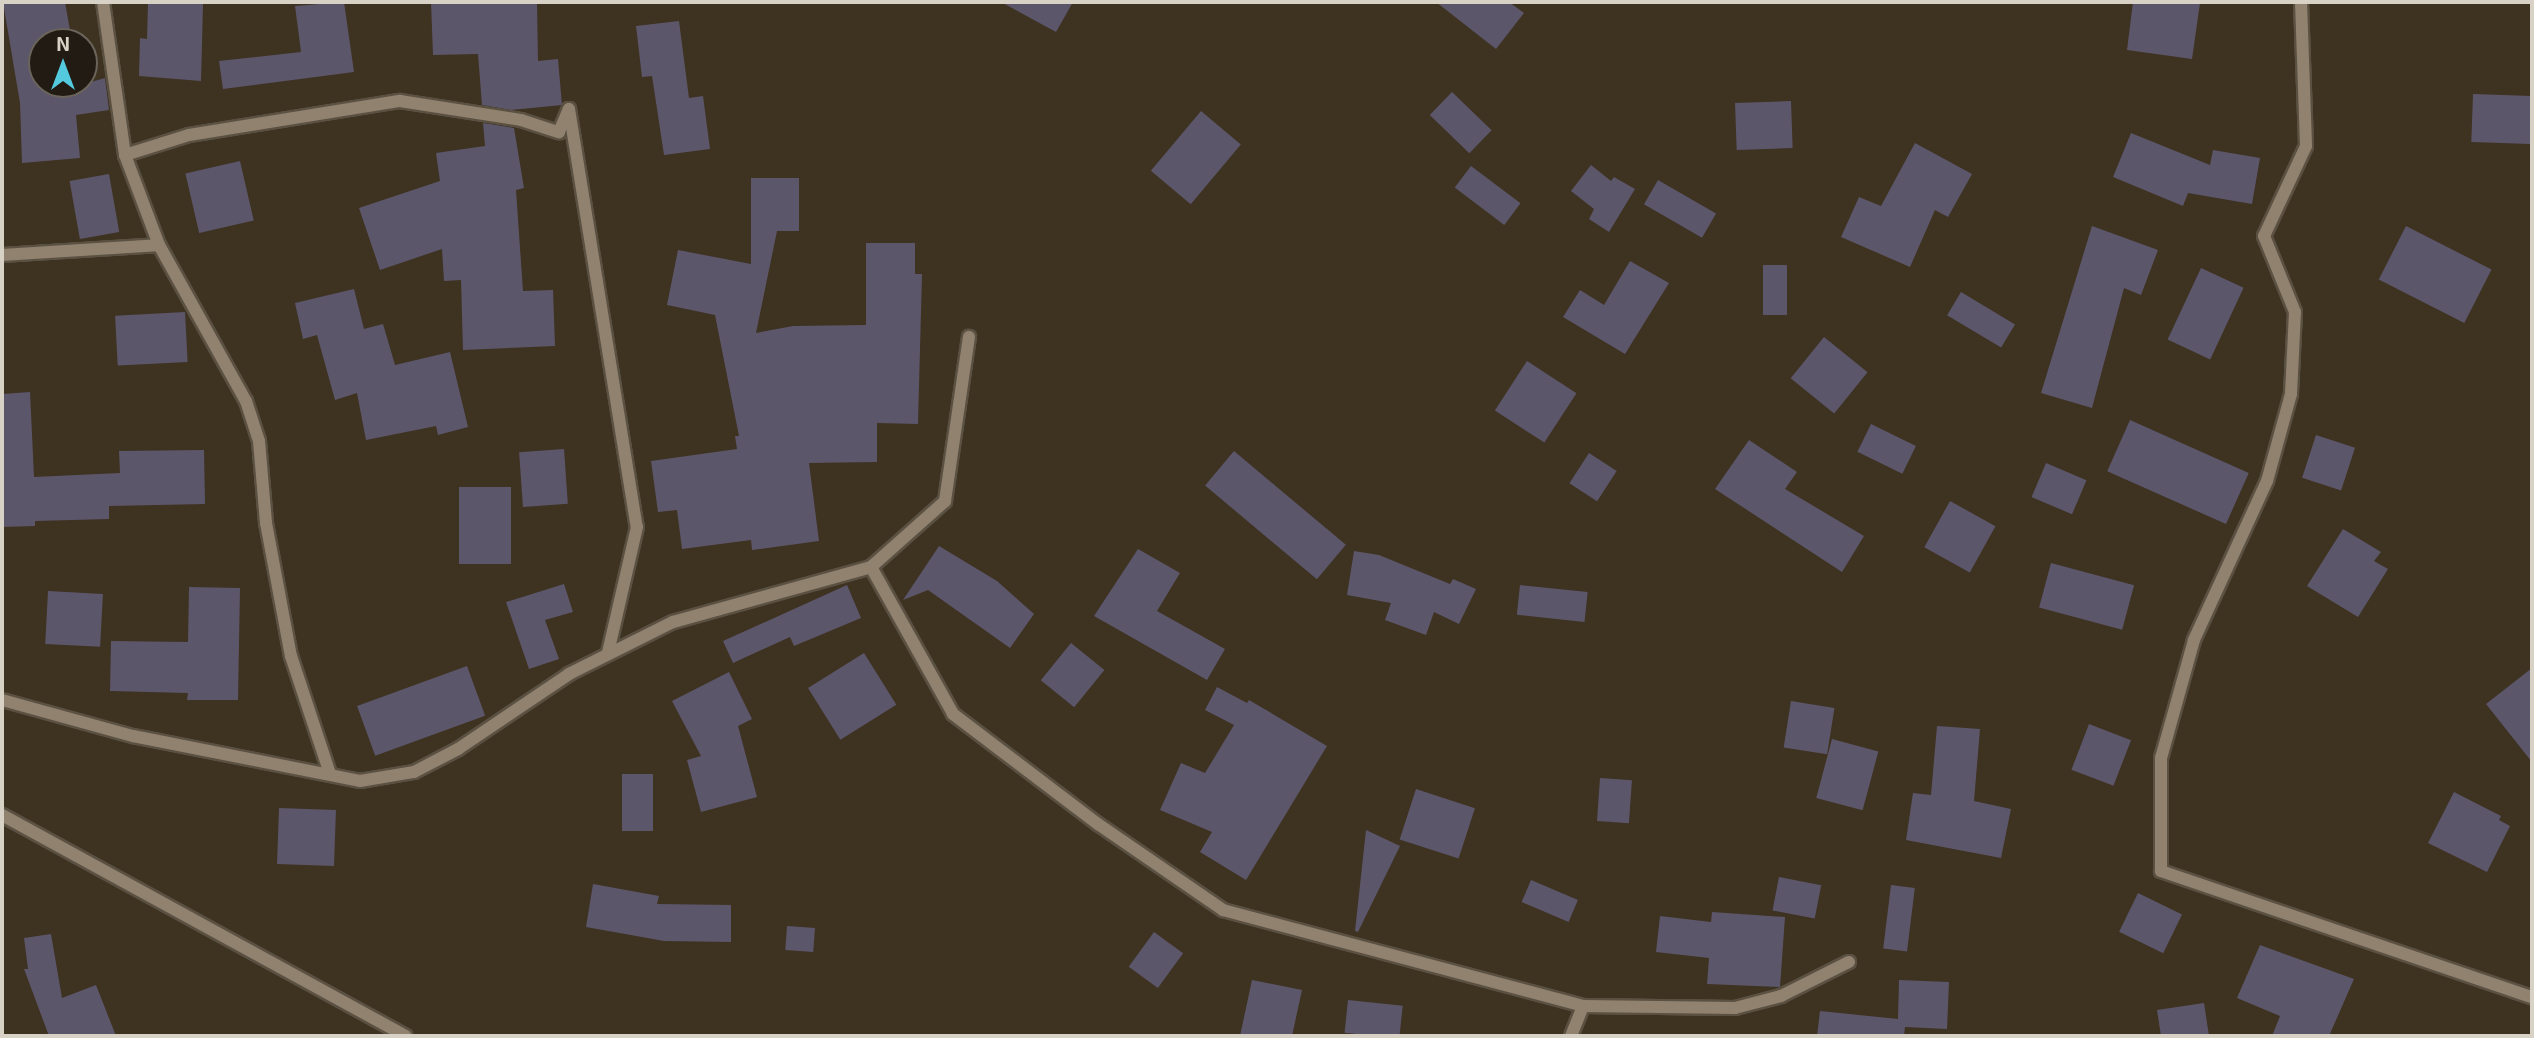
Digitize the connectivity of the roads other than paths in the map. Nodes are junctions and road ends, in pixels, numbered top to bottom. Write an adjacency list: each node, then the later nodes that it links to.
1 (103, 2): 3 (street)
2 (2301, 2): 13 (street)
3 (125, 155): 4 (street); 8 (street)
4 (159, 245): 5 (street); 10 (street)
5 (2, 255)
6 (969, 337): 7 (street)
7 (871, 567): 8 (street); 14 (street)
8 (608, 653): 10 (street)
9 (2, 700): 10 (street)
10 (330, 774)
11 (2, 815): 15 (street)
12 (1849, 961): 14 (street)
13 (2532, 997)
14 (1583, 1006): 16 (street)
15 (406, 1036)
16 (1571, 1036)

